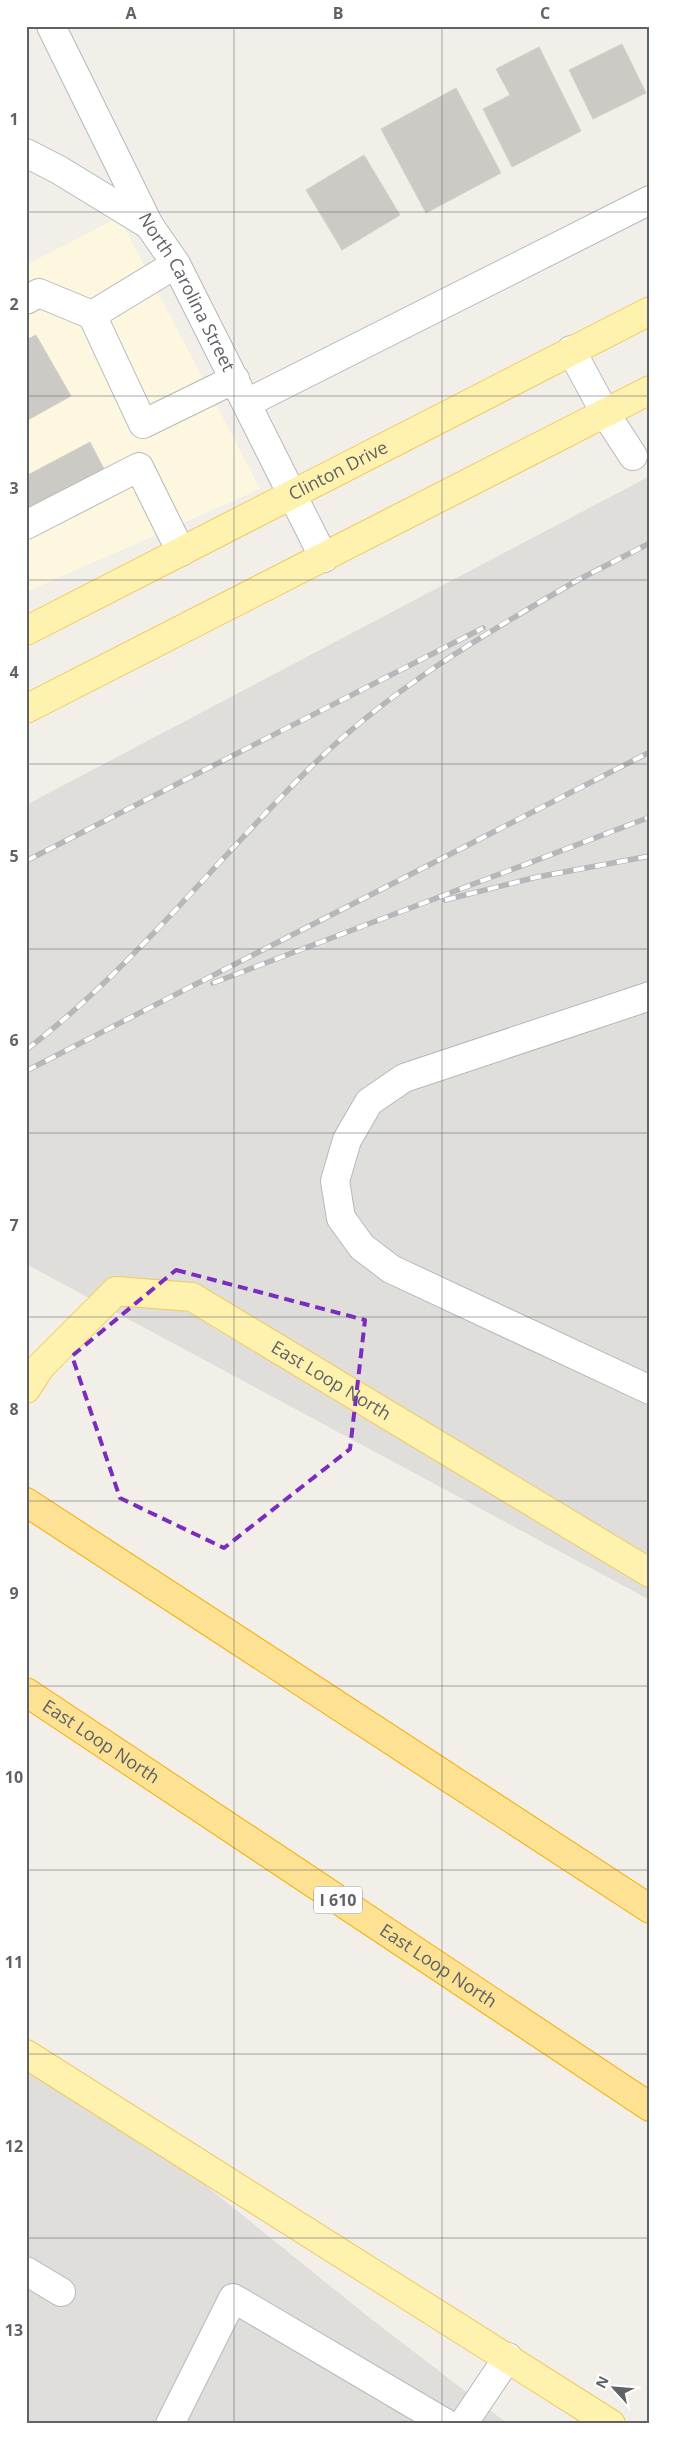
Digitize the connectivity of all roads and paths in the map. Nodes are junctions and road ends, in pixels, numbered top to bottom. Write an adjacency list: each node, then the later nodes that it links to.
1 (51, 26): 4 (street, North Carolina Street)
2 (26, 153): 4 (street)
3 (650, 200): 12 (street)
4 (149, 225): 5 (street, North Carolina Street)
5 (176, 264): 8 (street); 10 (street, North Carolina Street)
6 (26, 300): 8 (street)
7 (650, 311): 9 (main road, Clinton Drive)
8 (92, 315): 14 (street)
9 (571, 350): 13 (street); 17 (main road, Clinton Drive)
10 (235, 379): 12 (street, North Carolina Street); 14 (street)
11 (650, 390): 13 (main road)
12 (247, 403): 17 (street, North Carolina Street)
13 (605, 413): 15 (street); 20 (main road)
14 (142, 424): 16 (street)
15 (633, 456)
16 (139, 467): 18 (street); 19 (street)
17 (293, 493): 19 (main road, Clinton Drive); 20 (street, North Carolina Street)
18 (26, 525)
19 (181, 552): 21 (main road, Clinton Drive)
20 (324, 558): 22 (main road)
21 (29, 623)
22 (26, 709)
23 (650, 996): 25 (street)
24 (26, 1389): 27 (main road, East Loop North)
25 (650, 1390)
26 (26, 1502): 29 (highway)
27 (650, 1573)
28 (26, 1692): 31 (highway, East Loop North / I 610)
29 (650, 1909)
30 (26, 2054): 34 (main road)
31 (650, 2107)
32 (26, 2271): 33 (street)
33 (61, 2292)
34 (508, 2357): 37 (street); 38 (main road)
35 (170, 2424): 36 (street)
36 (447, 2424)
37 (463, 2424)
38 (611, 2424)

